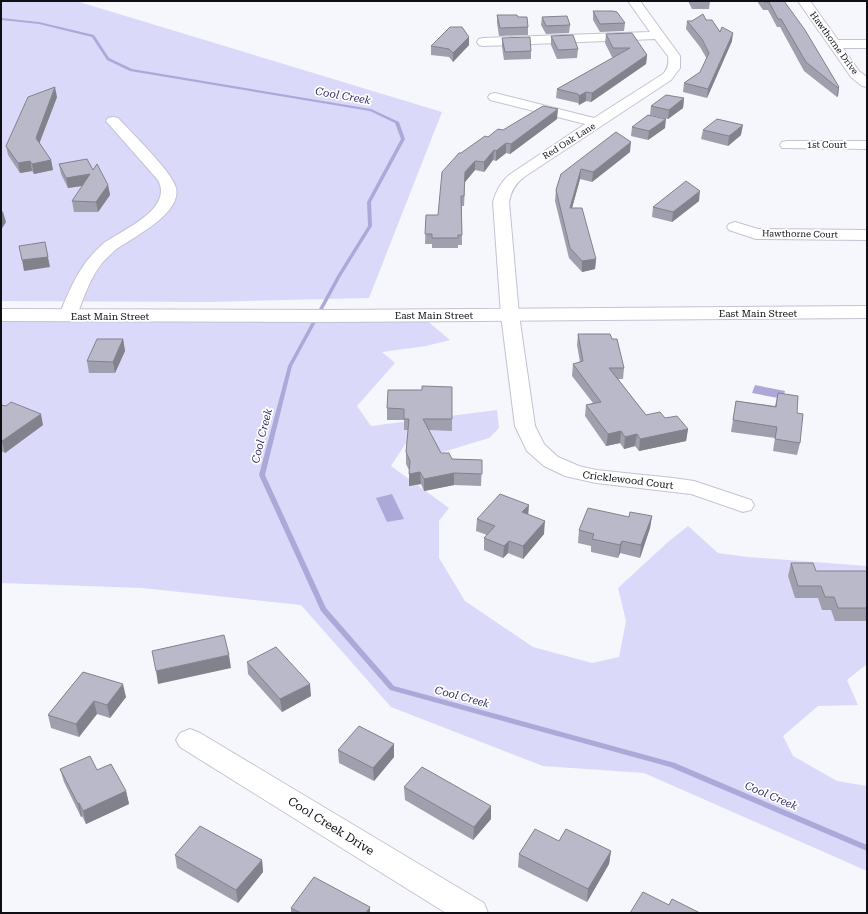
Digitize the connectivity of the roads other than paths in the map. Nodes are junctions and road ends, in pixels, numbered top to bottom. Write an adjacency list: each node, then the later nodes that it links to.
1 (634, 1): 3 (street, Red Oak Lane)
2 (804, 1): 5 (street, Hawthorne Drive)
3 (659, 35): 4 (street); 10 (street, Red Oak Lane)
4 (483, 42)
5 (834, 44): 6 (street); 7 (street, Hawthorne Drive)
6 (867, 44)
7 (867, 83)
8 (496, 97): 10 (street)
9 (113, 121): 17 (street)
10 (597, 123): 18 (street, Red Oak Lane)
11 (786, 145): 12 (street, 1st Court)
12 (867, 145)
13 (735, 228): 14 (street, Hawthorne Court)
14 (867, 235)
15 (867, 312): 18 (main road, East Main Street)
16 (1, 315): 17 (main road, East Main Street)
17 (68, 315): 18 (main road, East Main Street)
18 (510, 315): 19 (street, Cricklewood Court)
19 (743, 506)
20 (190, 740): 21 (street, Cool Creek Drive)
21 (473, 913)

